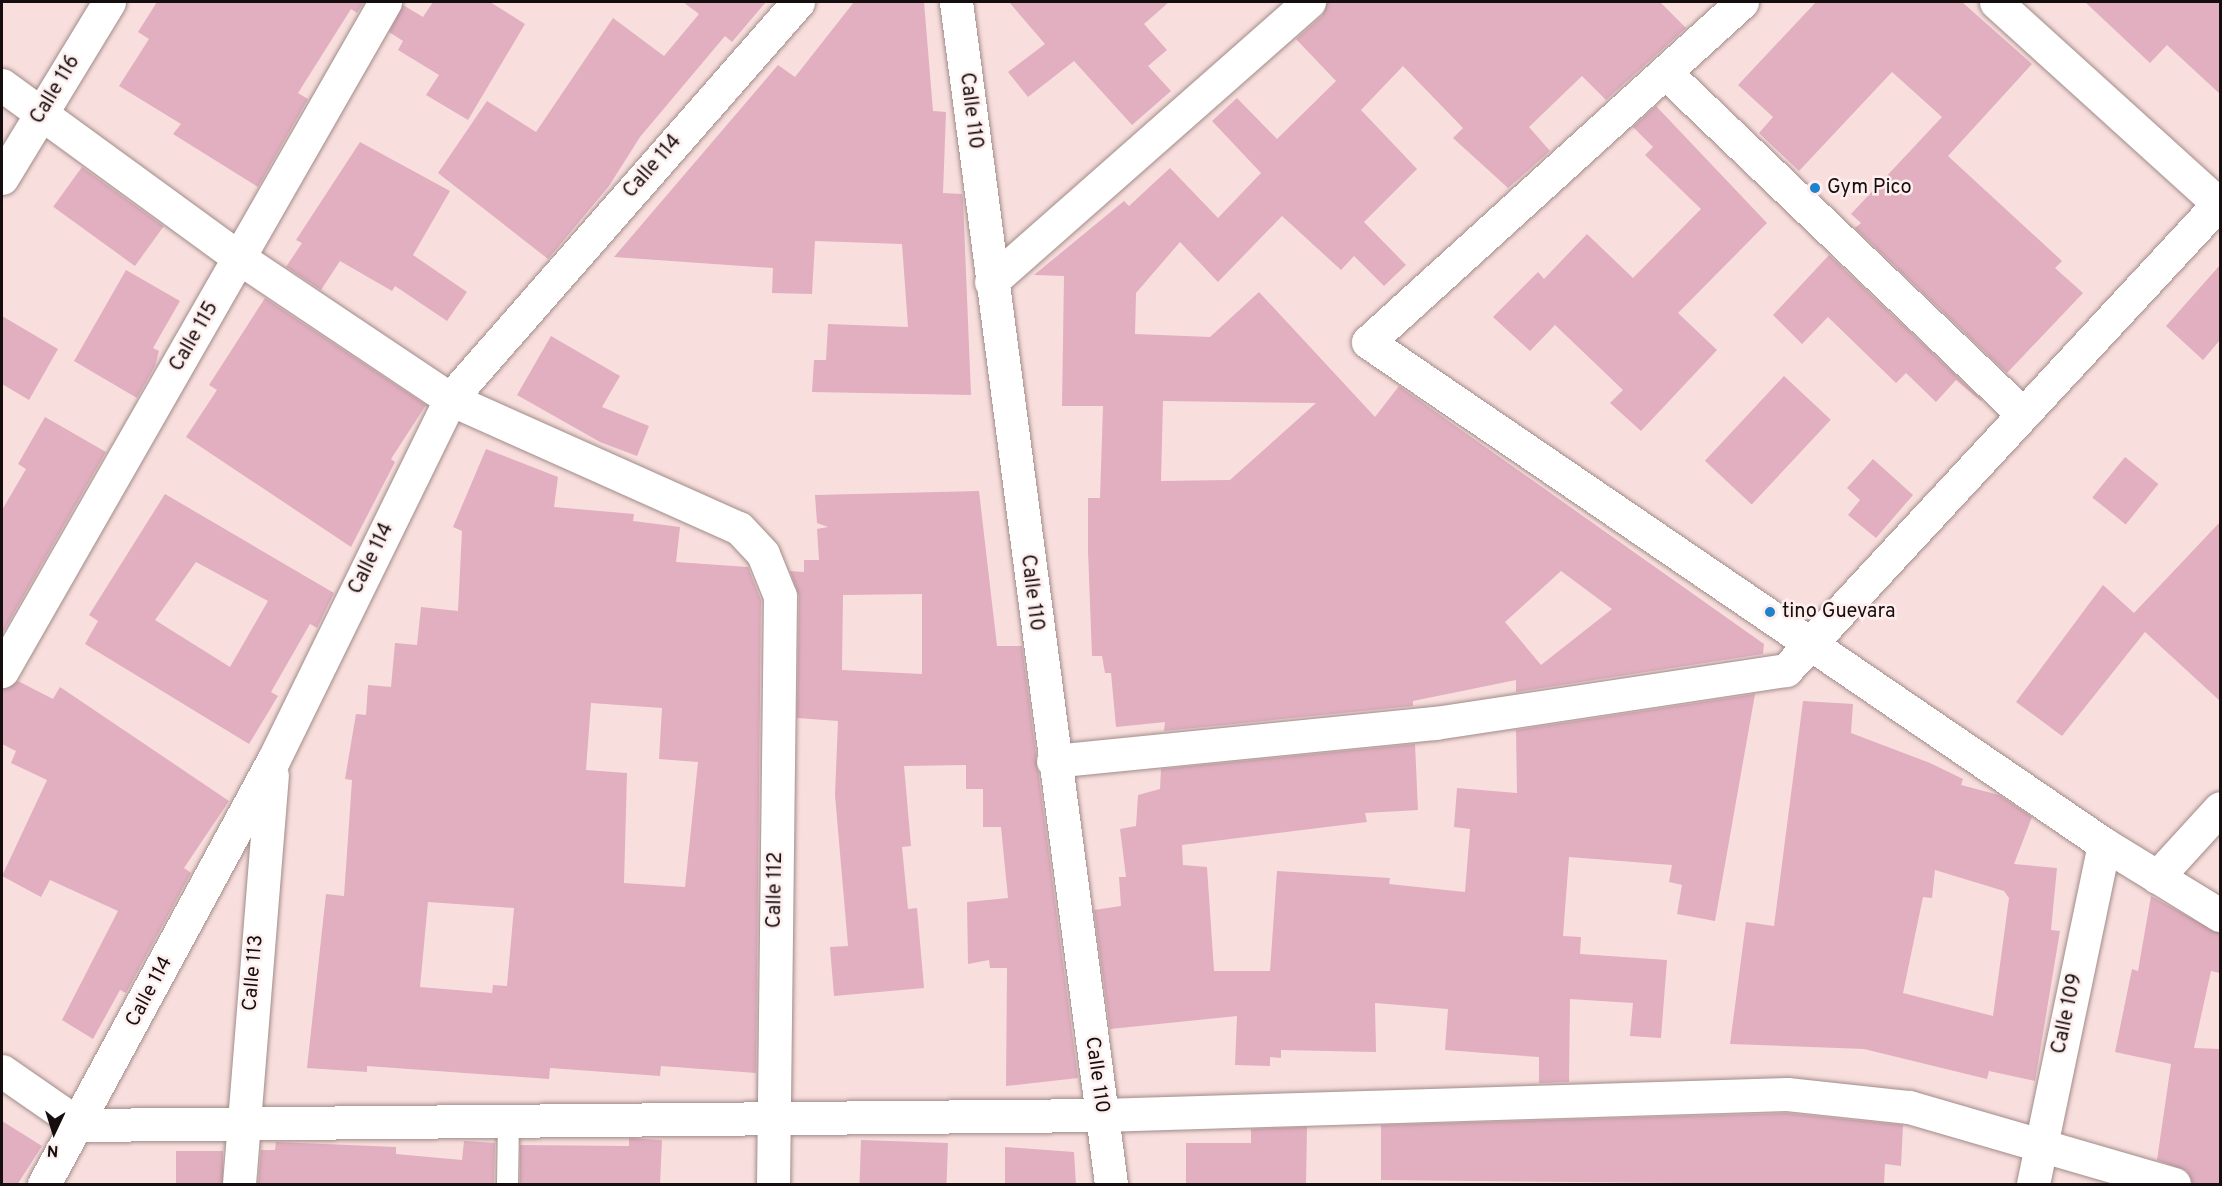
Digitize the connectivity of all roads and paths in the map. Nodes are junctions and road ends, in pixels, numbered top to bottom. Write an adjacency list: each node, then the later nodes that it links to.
1 (109, 2): 10 (street, Calle 116)
2 (385, 2): 13 (street, Calle 115)
3 (798, 2): 15 (street, Calle 114)
4 (956, 2): 14 (street, Calle 110)
5 (1309, 2): 14 (street)
6 (1743, 2): 8 (street)
7 (1996, 2): 12 (street)
8 (1667, 74): 16 (street); 17 (street)
9 (2, 85): 10 (street)
10 (41, 116): 11 (street, Calle 116); 13 (street)
11 (2, 178)
12 (2219, 203): 16 (street)
13 (241, 259): 15 (street); 18 (street, Calle 115)
14 (991, 282): 19 (street, Calle 110)
15 (450, 399): 20 (street, Calle 114); 27 (street, Calle 112)
16 (2022, 413): 17 (street)
17 (1811, 645): 19 (street); 22 (street)
18 (2, 671)
19 (1053, 760): 26 (street, Calle 110)
20 (273, 761): 29 (street, Calle 113); 30 (street, Calle 114)
21 (2220, 808): 23 (street)
22 (2104, 844): 23 (street); 31 (street, Calle 109)
23 (2157, 877): 24 (street)
24 (2220, 915)
25 (2, 1071): 30 (street)
26 (1101, 1115): 27 (street); 31 (street); 36 (street, Calle 110)
27 (772, 1121): 28 (street); 35 (street, Calle 112)
28 (508, 1123): 29 (street); 34 (lane)
29 (240, 1124): 30 (street); 33 (street, Calle 113)
30 (80, 1125): 32 (street, Calle 114)
31 (2041, 1143): 37 (street, Calle 109); 38 (street)
32 (44, 1185)
33 (239, 1185)
34 (507, 1185)
35 (773, 1185)
36 (1111, 1185)
37 (2033, 1185)
38 (2174, 1185)

